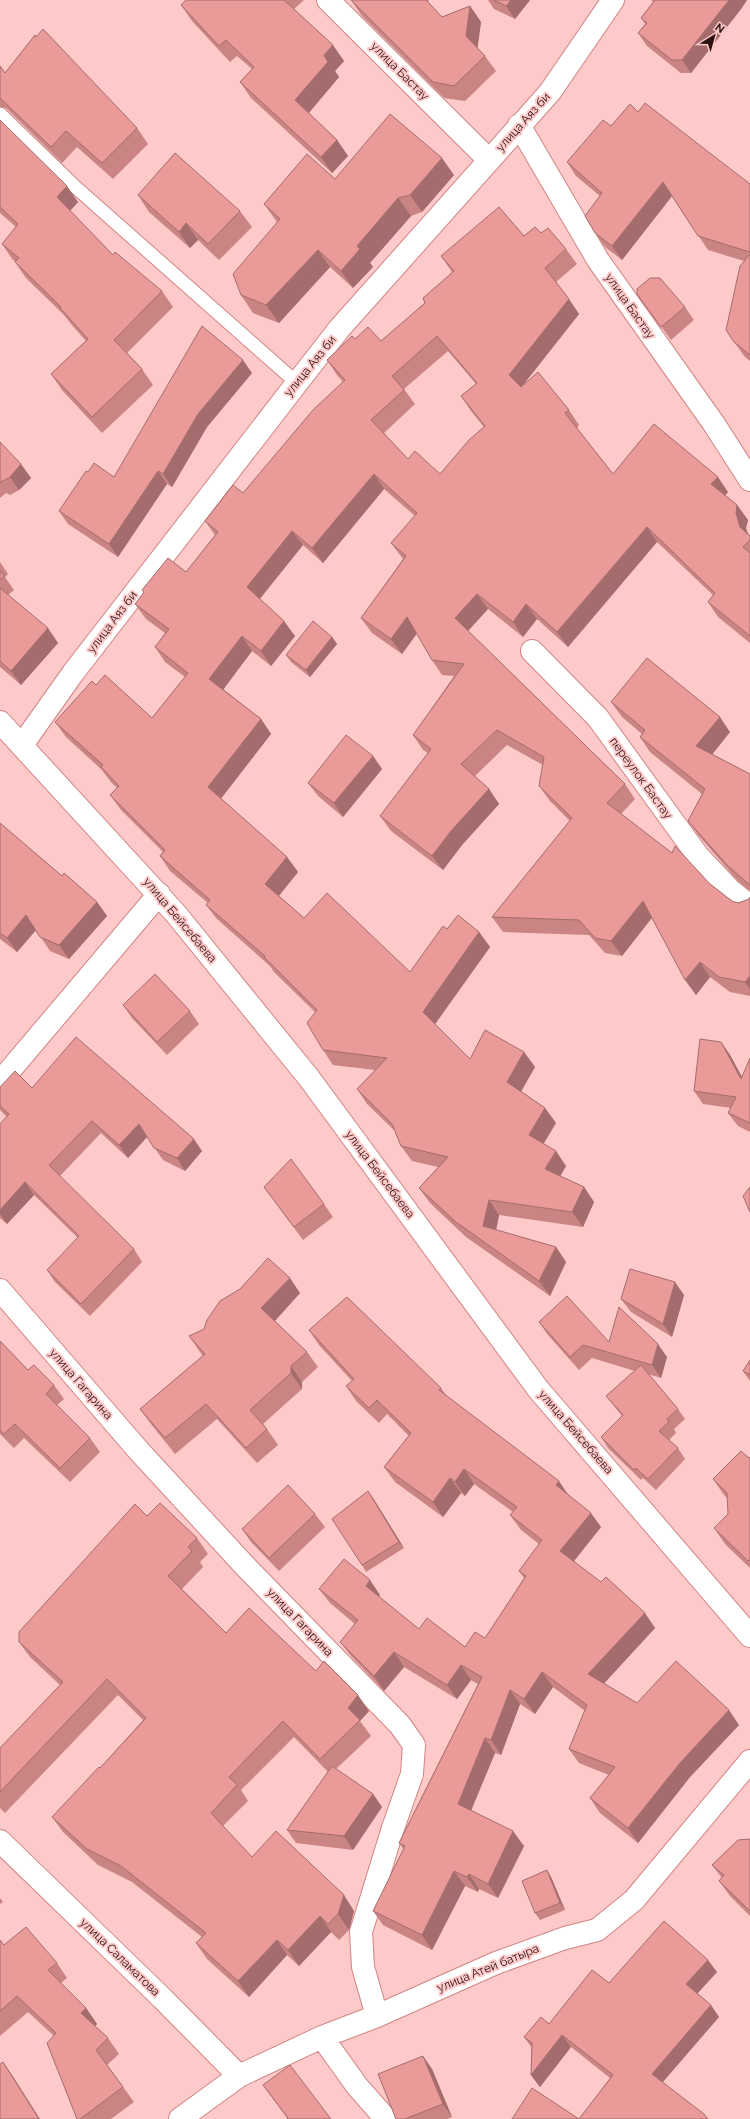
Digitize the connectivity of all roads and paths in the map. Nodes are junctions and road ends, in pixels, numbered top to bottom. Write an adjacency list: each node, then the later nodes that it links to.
1 (328, 0): 5 (street, улица Бастау)
2 (613, 0): 4 (street, улица Аяз би)
3 (0, 114): 6 (lane)
4 (519, 125): 5 (street, улица Аяз би); 7 (street, улица Бастау)
5 (489, 160): 6 (street, улица Аяз би)
6 (297, 382): 10 (street, улица Аяз би)
7 (750, 480)
8 (532, 650): 12 (street, переулок Бастау)
9 (0, 722): 10 (street, улица Бейсебаева)
10 (22, 745): 11 (street, улица Бейсебаева)
11 (159, 894): 13 (street); 15 (street, улица Бейсебаева)
12 (750, 906)
13 (0, 1082)
14 (0, 1290): 18 (street, улица Гагарина)
15 (750, 1636)
16 (750, 1761): 18 (street, улица Атей батыра)
17 (0, 1841): 20 (street, улица Саламатова)
18 (377, 2016): 19 (street, улица Атей батыра)
19 (322, 2037): 20 (street, улица Атей батыра); 22 (street)
20 (239, 2076): 21 (street, улица Атей батыра)
21 (180, 2119)
22 (386, 2119)

